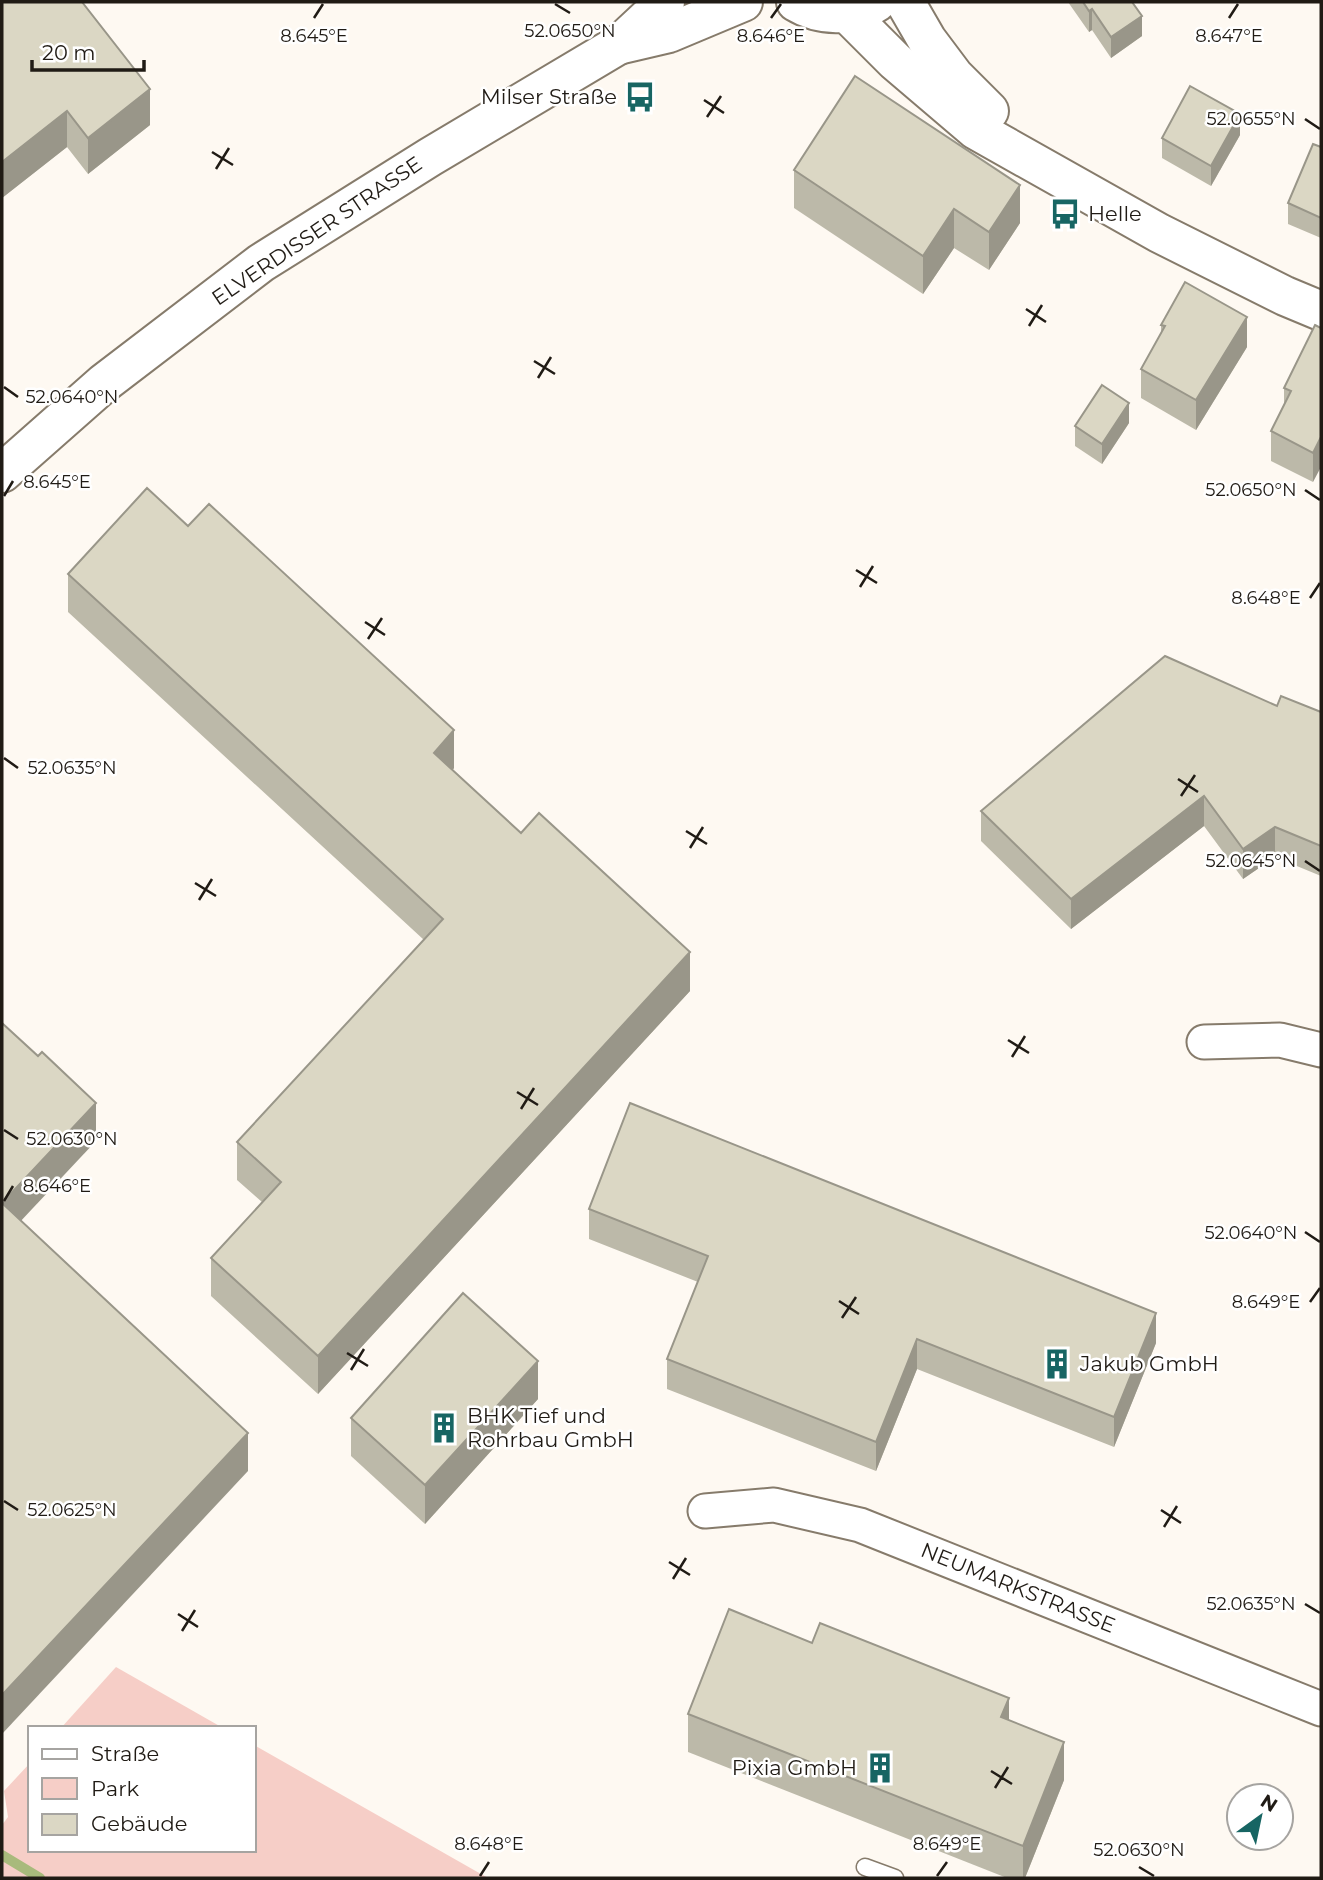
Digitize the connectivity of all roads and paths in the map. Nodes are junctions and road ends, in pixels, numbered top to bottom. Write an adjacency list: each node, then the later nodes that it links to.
1 (665, 2): 6 (main road, ELVERDISSER STRASSE)
2 (743, 2): 6 (main road, ELVERDISSER STRASSE)
3 (796, 2): 5 (main road)
4 (905, 2): 7 (main road)
5 (862, 7): 7 (main road)
6 (620, 44): 9 (main road, ELVERDISSER STRASSE)
7 (1053, 173): 8 (main road)
8 (1321, 311)
9 (2, 473)
10 (1204, 1042): 11 (street)
11 (1321, 1050)
12 (705, 1511): 13 (street, NEUMARKSTRASSE)
13 (1321, 1709)
14 (865, 1867): 15 (lane)
15 (895, 1878)

